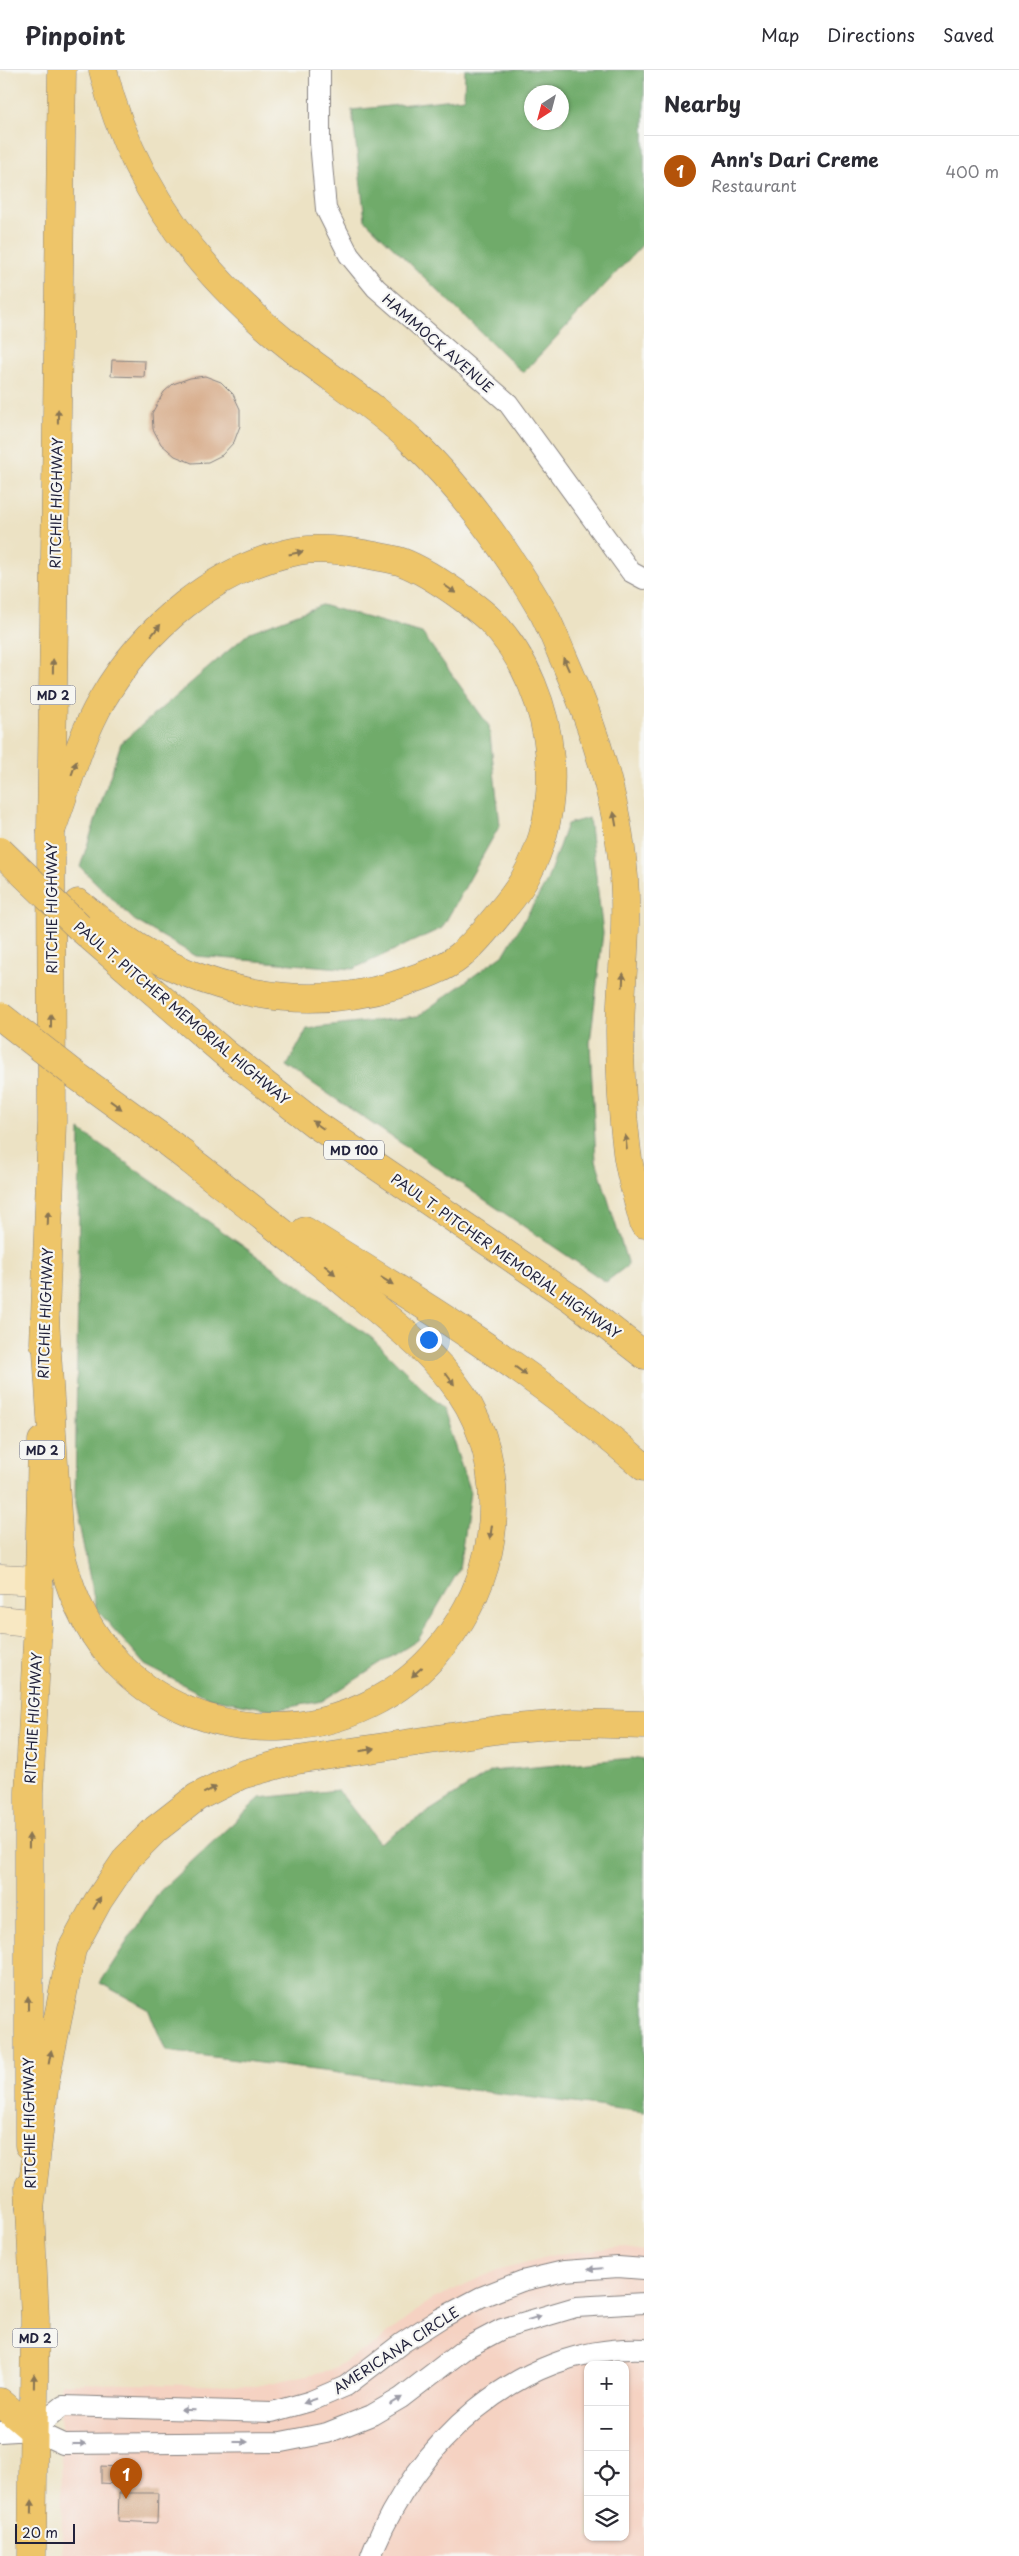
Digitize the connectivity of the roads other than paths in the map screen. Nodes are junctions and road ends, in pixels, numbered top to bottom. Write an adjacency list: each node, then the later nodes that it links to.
1 (62, 70): 5 (main road, RITCHIE HIGHWAY / MD 2, one-way to 1)
2 (103, 70): 11 (main road, one-way to 2)
3 (320, 70): 4 (street, HAMMOCK AVENUE)
4 (644, 579)
5 (51, 830): 8 (main road, one-way to 8); 12 (main road, RITCHIE HIGHWAY / MD 2, one-way to 5)
6 (0, 842): 8 (main road)
7 (0, 851): 8 (main road, PAUL T. PITCHER MEMORIAL HIGHWAY / MD 100, bridge)
8 (78, 915): 13 (main road, PAUL T. PITCHER MEMORIAL HIGHWAY / MD 100, one-way to 8)
9 (0, 1016): 10 (main road, one-way to 10, bridge)
10 (168, 1143): 12 (main road, one-way to 12); 14 (main road, one-way to 14)
11 (644, 1224)
12 (45, 1320): 16 (main road, RITCHIE HIGHWAY / MD 2)
13 (644, 1355)
14 (644, 1467)
15 (0, 1579): 16 (main road)
16 (39, 1581): 18 (main road, RITCHIE HIGHWAY / MD 2)
17 (0, 1620): 18 (main road)
18 (38, 1624): 20 (main road, RITCHIE HIGHWAY / MD 2, one-way to 18)
19 (644, 1725): 20 (main road, one-way to 19)
20 (30, 2209): 25 (main road, RITCHIE HIGHWAY / MD 2, one-way to 20)
21 (644, 2269): 25 (street, AMERICANA CIRCLE, one-way to 25)
22 (644, 2303): 25 (street, one-way to 22)
23 (644, 2349): 28 (street)
24 (0, 2402): 25 (main road)
25 (33, 2430): 26 (street); 27 (main road, RITCHIE HIGHWAY / MD 2, one-way to 25)
26 (0, 2432)
27 (32, 2556)
28 (371, 2556)

